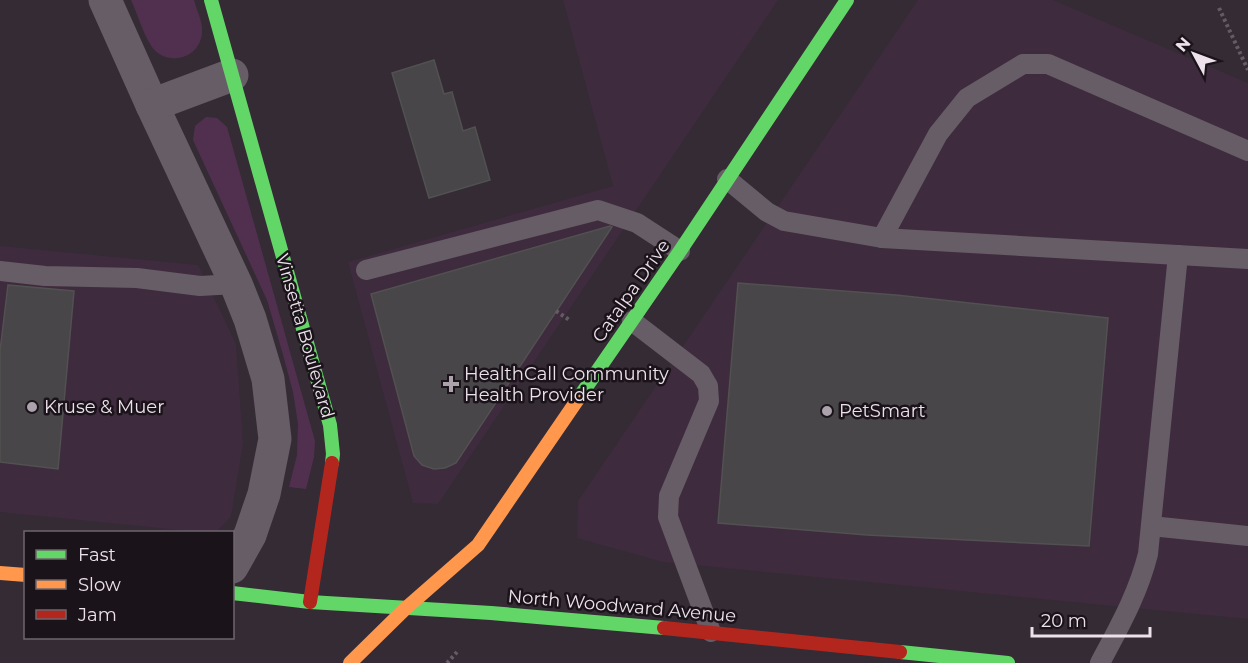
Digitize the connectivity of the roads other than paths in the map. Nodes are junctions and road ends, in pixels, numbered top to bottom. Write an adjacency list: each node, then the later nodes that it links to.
1 (105, 0): 5 (street)
2 (211, 0): 4 (street, Vinsetta Boulevard)
3 (847, 0): 7 (street, Catalpa Drive)
4 (232, 75): 5 (street); 22 (street, Vinsetta Boulevard)
5 (152, 105): 14 (street)
6 (1248, 152): 8 (lane)
7 (727, 179): 8 (lane); 9 (street, Catalpa Drive)
8 (882, 238): 10 (lane)
9 (680, 251): 12 (lane); 15 (street, Catalpa Drive)
10 (1179, 255): 11 (lane); 16 (lane)
11 (1248, 259)
12 (366, 270)
13 (0, 272): 14 (lane)
14 (236, 284): 18 (street)
15 (632, 321): 23 (street, Catalpa Drive); 24 (lane)
16 (1151, 526): 17 (lane); 27 (lane)
17 (1248, 536)
18 (234, 563)
19 (0, 573): 20 (street)
20 (24, 575)
21 (234, 593): 22 (street, North Woodward Avenue)
22 (310, 602): 23 (street, North Woodward Avenue)
23 (405, 609): 24 (street, North Woodward Avenue); 25 (street, Catalpa Drive)
24 (711, 632): 26 (street, North Woodward Avenue)
25 (350, 663)
26 (1008, 663)
27 (1100, 663)

